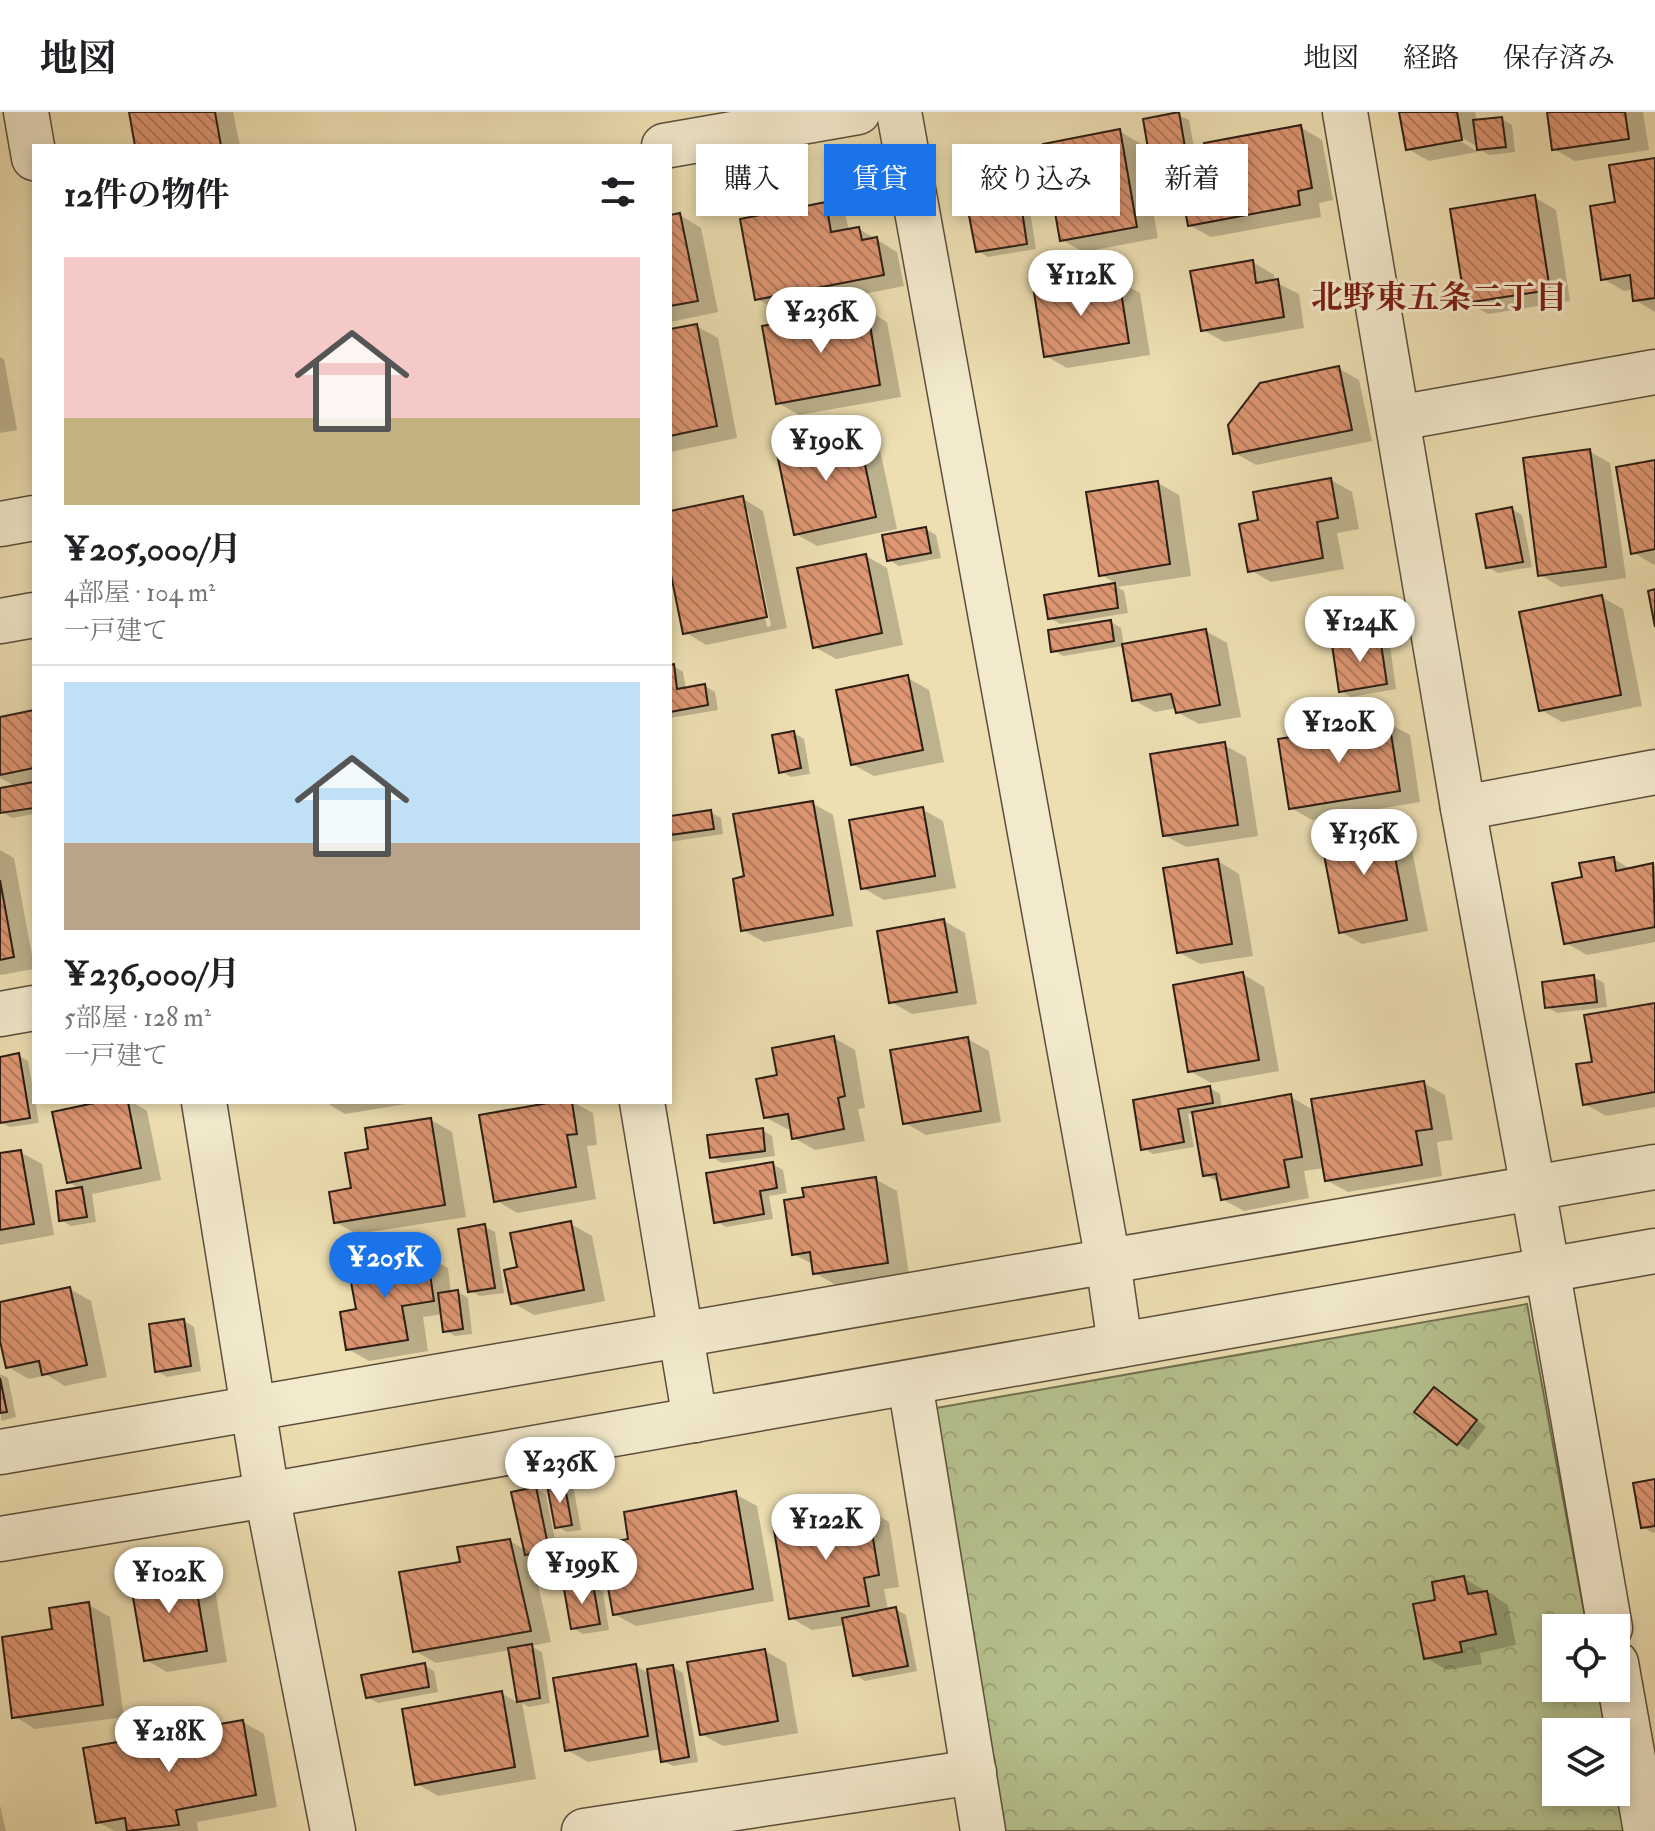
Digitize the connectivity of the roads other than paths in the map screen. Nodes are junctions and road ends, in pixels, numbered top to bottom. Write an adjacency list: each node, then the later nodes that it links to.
1 (26, 112): 6 (street)
2 (858, 112): 5 (street)
3 (899, 112): 24 (street)
4 (1345, 112): 10 (street)
5 (672, 145)
6 (32, 146)
7 (32, 167): 8 (street)
8 (0, 173)
9 (1655, 372): 10 (street)
10 (1398, 418): 16 (street)
11 (32, 518): 12 (street)
12 (0, 524)
13 (32, 615): 14 (street)
14 (0, 621)
15 (1655, 772): 16 (street)
16 (1463, 808): 22 (street)
17 (32, 1008): 18 (street)
18 (0, 1014)
19 (204, 1104): 29 (street)
20 (642, 1104): 26 (street)
21 (1655, 1167): 22 (street)
22 (1533, 1188): 24 (street); 25 (street)
23 (1655, 1251): 25 (street)
24 (1108, 1261): 26 (street); 27 (street)
25 (1546, 1271): 27 (street); 34 (street)
26 (682, 1335): 29 (street); 30 (street)
27 (1120, 1345): 28 (street)
28 (910, 1383): 30 (street); 36 (street)
29 (254, 1408): 31 (street); 32 (street)
30 (695, 1420): 32 (street)
31 (0, 1452)
32 (267, 1495): 33 (street); 37 (street)
33 (0, 1539)
34 (1607, 1614)
35 (1623, 1702): 40 (street)
36 (974, 1772): 38 (street); 39 (street)
37 (333, 1831)
38 (584, 1831)
39 (983, 1831)
40 (1646, 1831)

